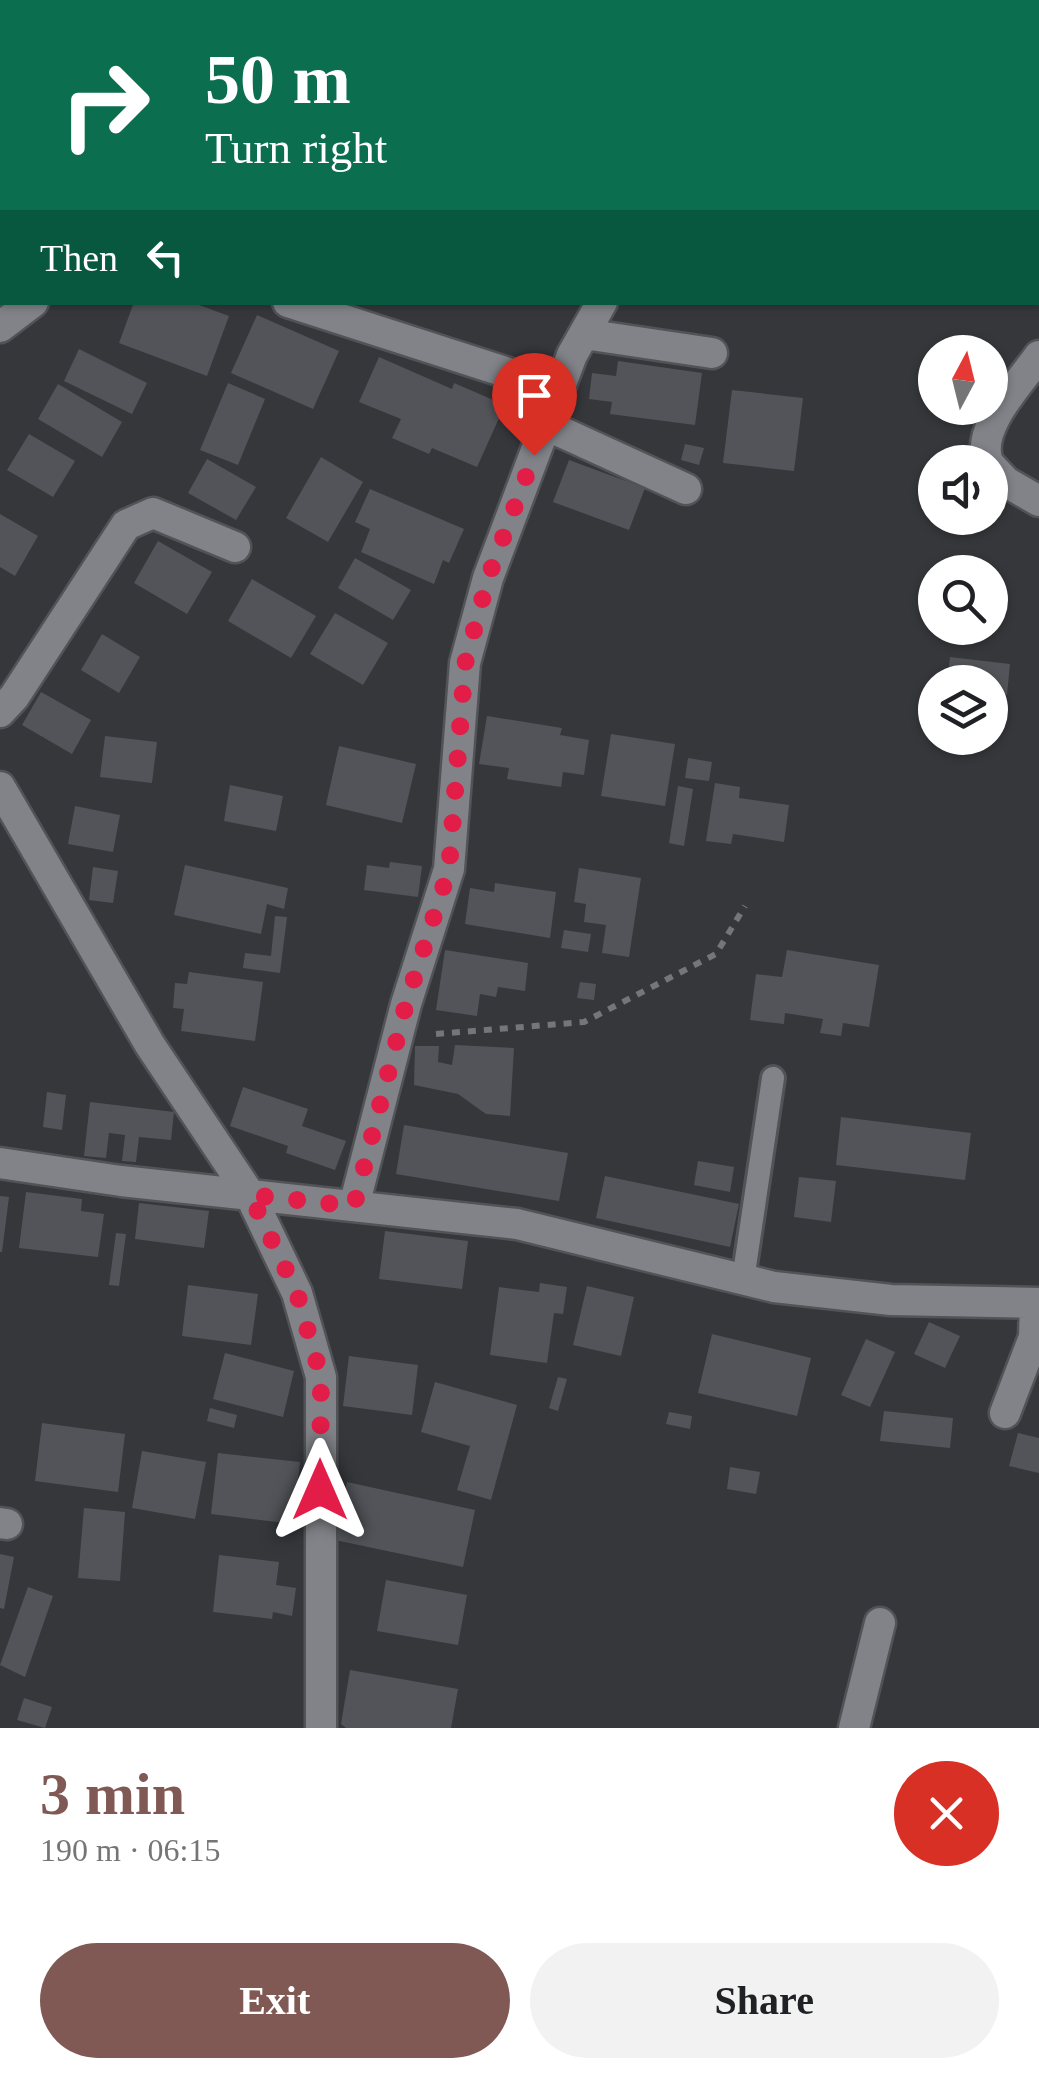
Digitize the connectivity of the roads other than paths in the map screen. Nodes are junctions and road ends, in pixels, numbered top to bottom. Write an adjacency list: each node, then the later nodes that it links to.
1 (29, 305): 4 (street)
2 (297, 305): 8 (street)
3 (600, 305): 5 (street)
4 (0, 327)
5 (584, 334): 6 (street); 8 (street)
6 (712, 354)
7 (1039, 356): 10 (street)
8 (558, 389): 9 (street)
9 (546, 424): 12 (street); 20 (street)
10 (985, 445)
11 (1008, 483): 13 (street)
12 (686, 488)
13 (1039, 502)
14 (235, 547): 15 (street)
15 (0, 712)
16 (0, 787): 19 (street)
17 (772, 1078): 21 (lane)
18 (0, 1164): 19 (street)
19 (250, 1195): 20 (street); 25 (street)
20 (354, 1206): 21 (street)
21 (743, 1280): 22 (street)
22 (1037, 1303): 23 (street)
23 (1006, 1413)
24 (880, 1624): 26 (street)
25 (321, 1728)
26 (854, 1728)

